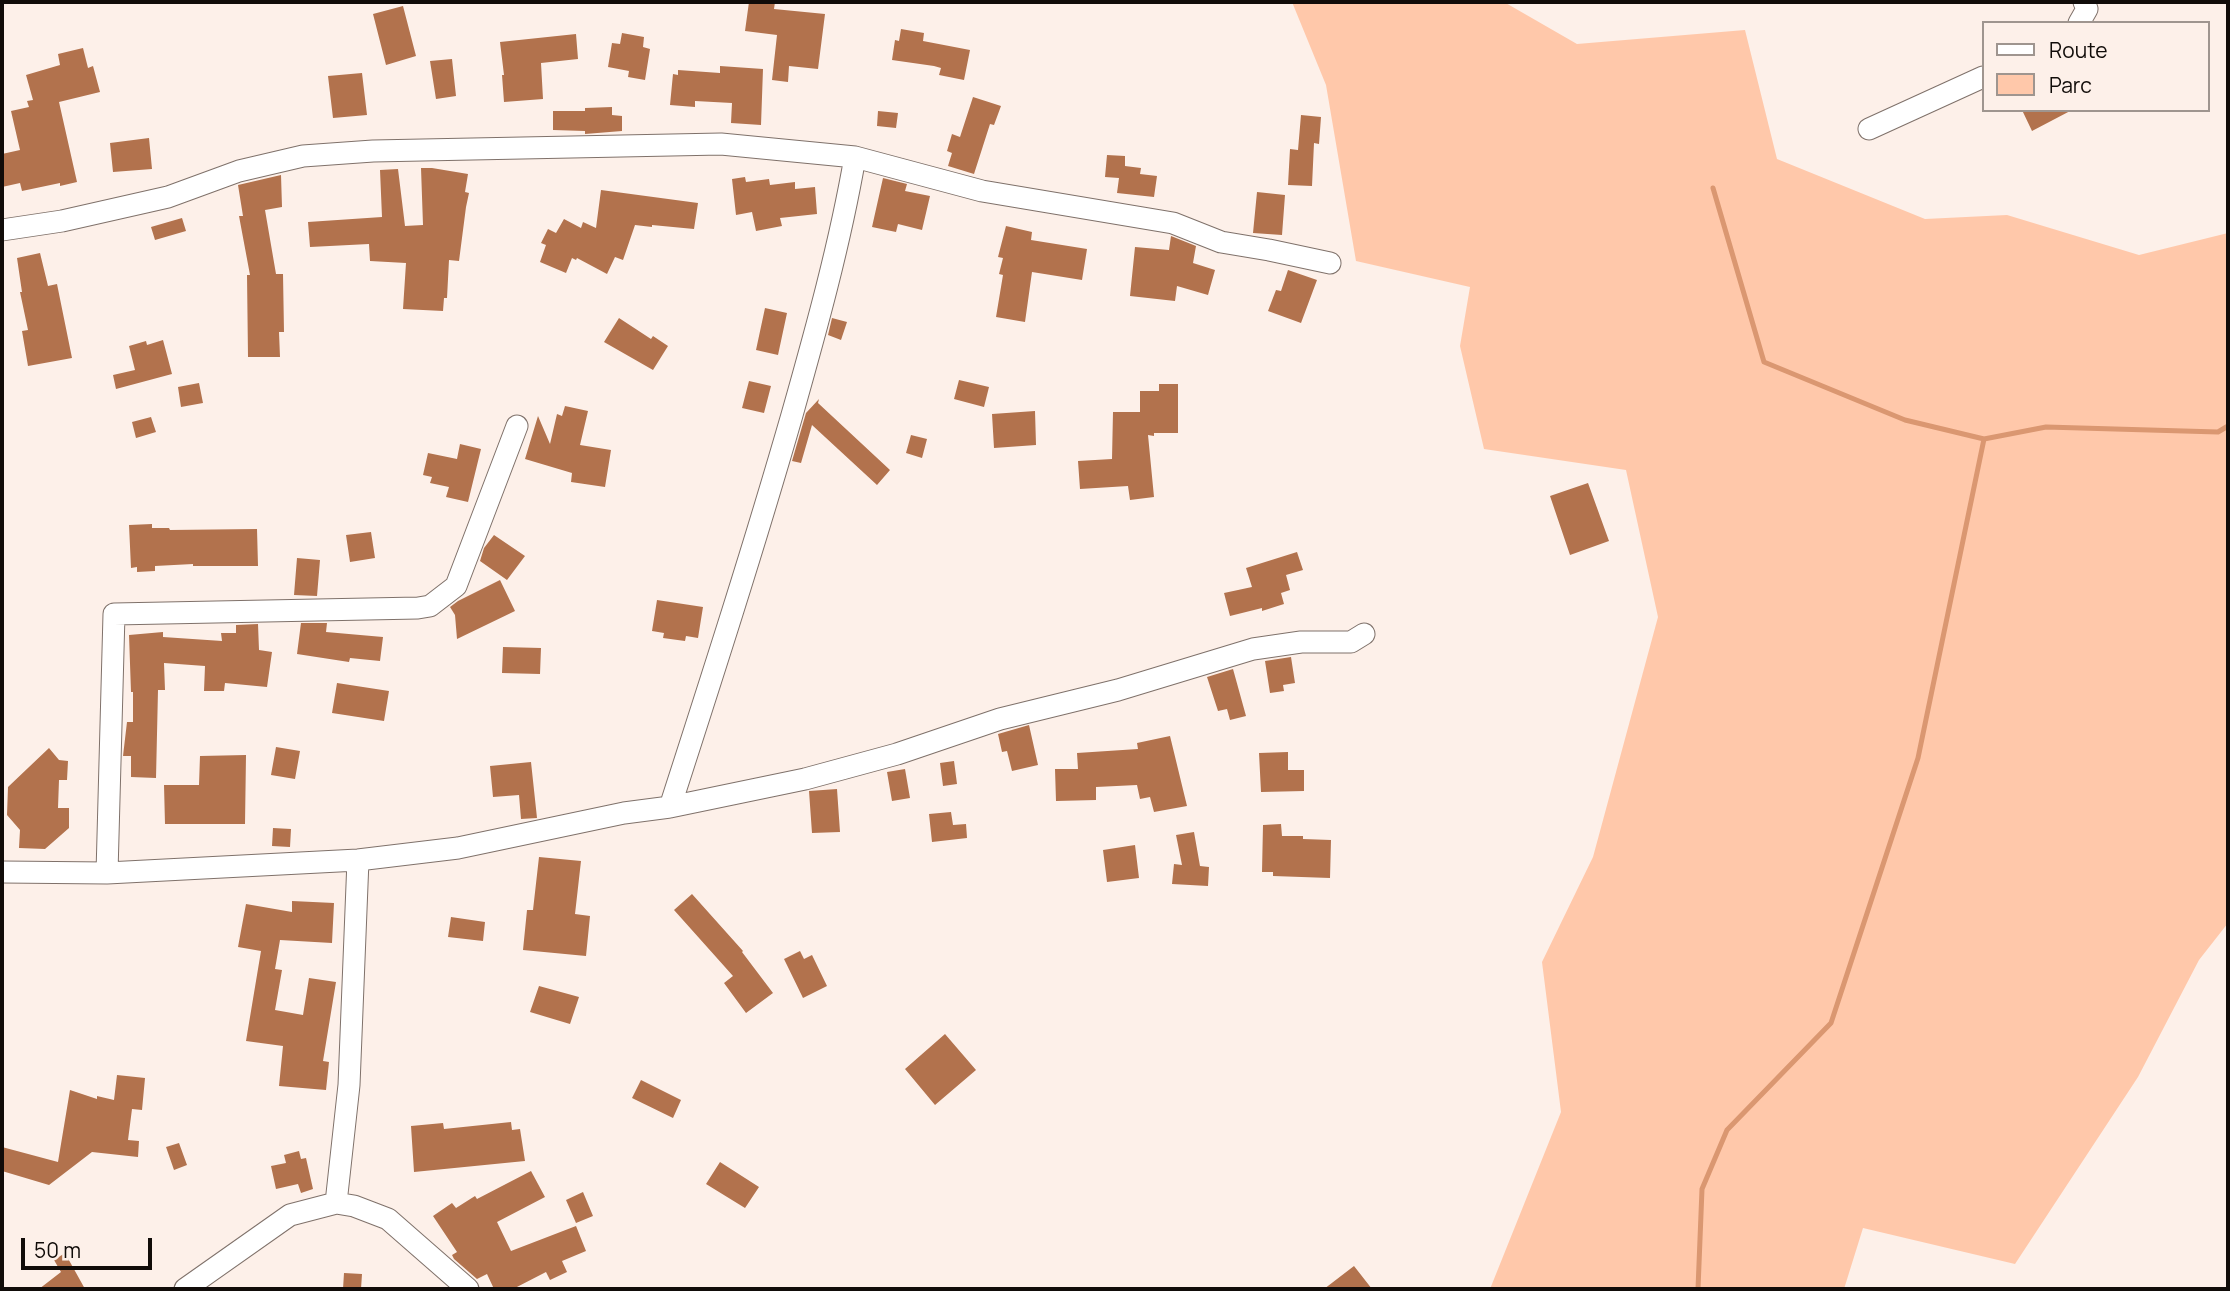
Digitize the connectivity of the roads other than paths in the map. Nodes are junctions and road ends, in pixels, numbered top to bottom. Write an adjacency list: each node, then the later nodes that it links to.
1 (2084, 2): 2 (street)
2 (2080, 21)
3 (1982, 77): 4 (street)
4 (1869, 129)
5 (855, 157): 6 (street); 7 (street); 10 (street)
6 (2, 230)
7 (1331, 263)
8 (517, 426): 13 (street)
9 (1364, 634): 10 (street)
10 (670, 807): 11 (street)
11 (358, 860): 13 (street); 14 (street)
12 (2, 872): 13 (street)
13 (107, 873)
14 (336, 1203): 15 (street); 16 (street)
15 (185, 1289)
16 (468, 1289)

